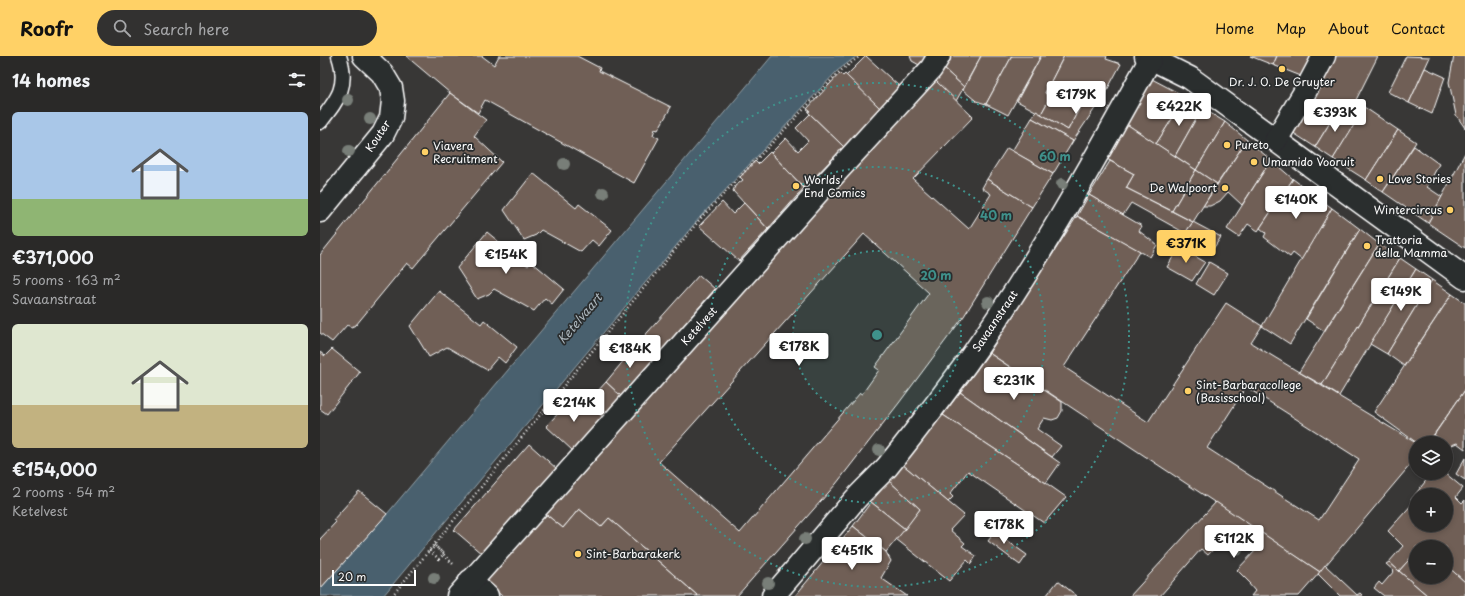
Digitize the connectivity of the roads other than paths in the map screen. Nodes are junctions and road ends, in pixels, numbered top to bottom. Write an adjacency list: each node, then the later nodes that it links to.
1 (339, 56): 6 (lane)
2 (364, 56): 8 (street, Kouter)
3 (939, 56): 10 (street, Ketelvest)
4 (1324, 56): 7 (street)
5 (1148, 57): 7 (street); 12 (street, Savaanstraat)
6 (320, 122)
7 (1276, 140): 9 (street)
8 (320, 210)
9 (1465, 278)
10 (464, 589): 11 (street)
11 (487, 596)
12 (773, 596)

